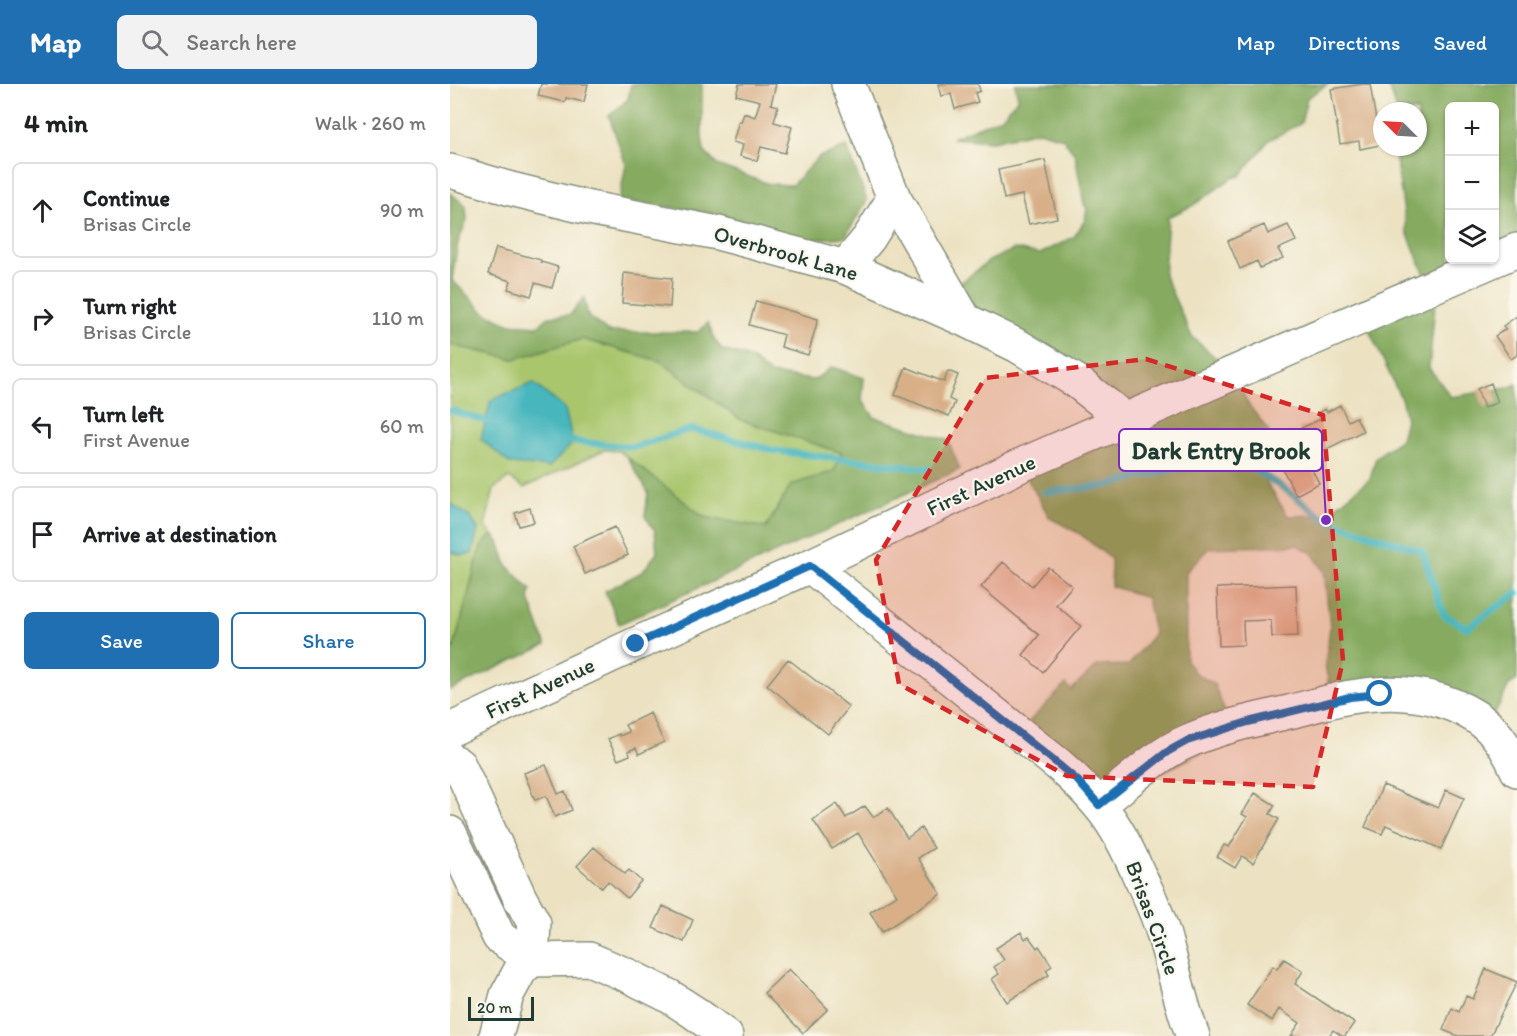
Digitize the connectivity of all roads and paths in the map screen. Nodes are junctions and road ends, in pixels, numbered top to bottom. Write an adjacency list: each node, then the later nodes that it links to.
1 (848, 84): 3 (street)
2 (450, 171): 5 (street, Overbrook Lane)
3 (894, 198): 5 (street); 6 (street)
4 (1517, 250): 7 (street, First Avenue)
5 (845, 267): 6 (street, Overbrook Lane)
6 (965, 320): 7 (street, Overbrook Lane)
7 (1126, 420): 8 (street, First Avenue)
8 (810, 566): 9 (street, First Avenue); 12 (street, Brisas Circle)
9 (450, 730)
10 (450, 759): 14 (street)
11 (1517, 770): 12 (street)
12 (1099, 805): 17 (street, Brisas Circle)
13 (450, 833): 14 (street)
14 (532, 960): 15 (street); 16 (street)
15 (496, 1036)
16 (726, 1036)
17 (1192, 1036)

